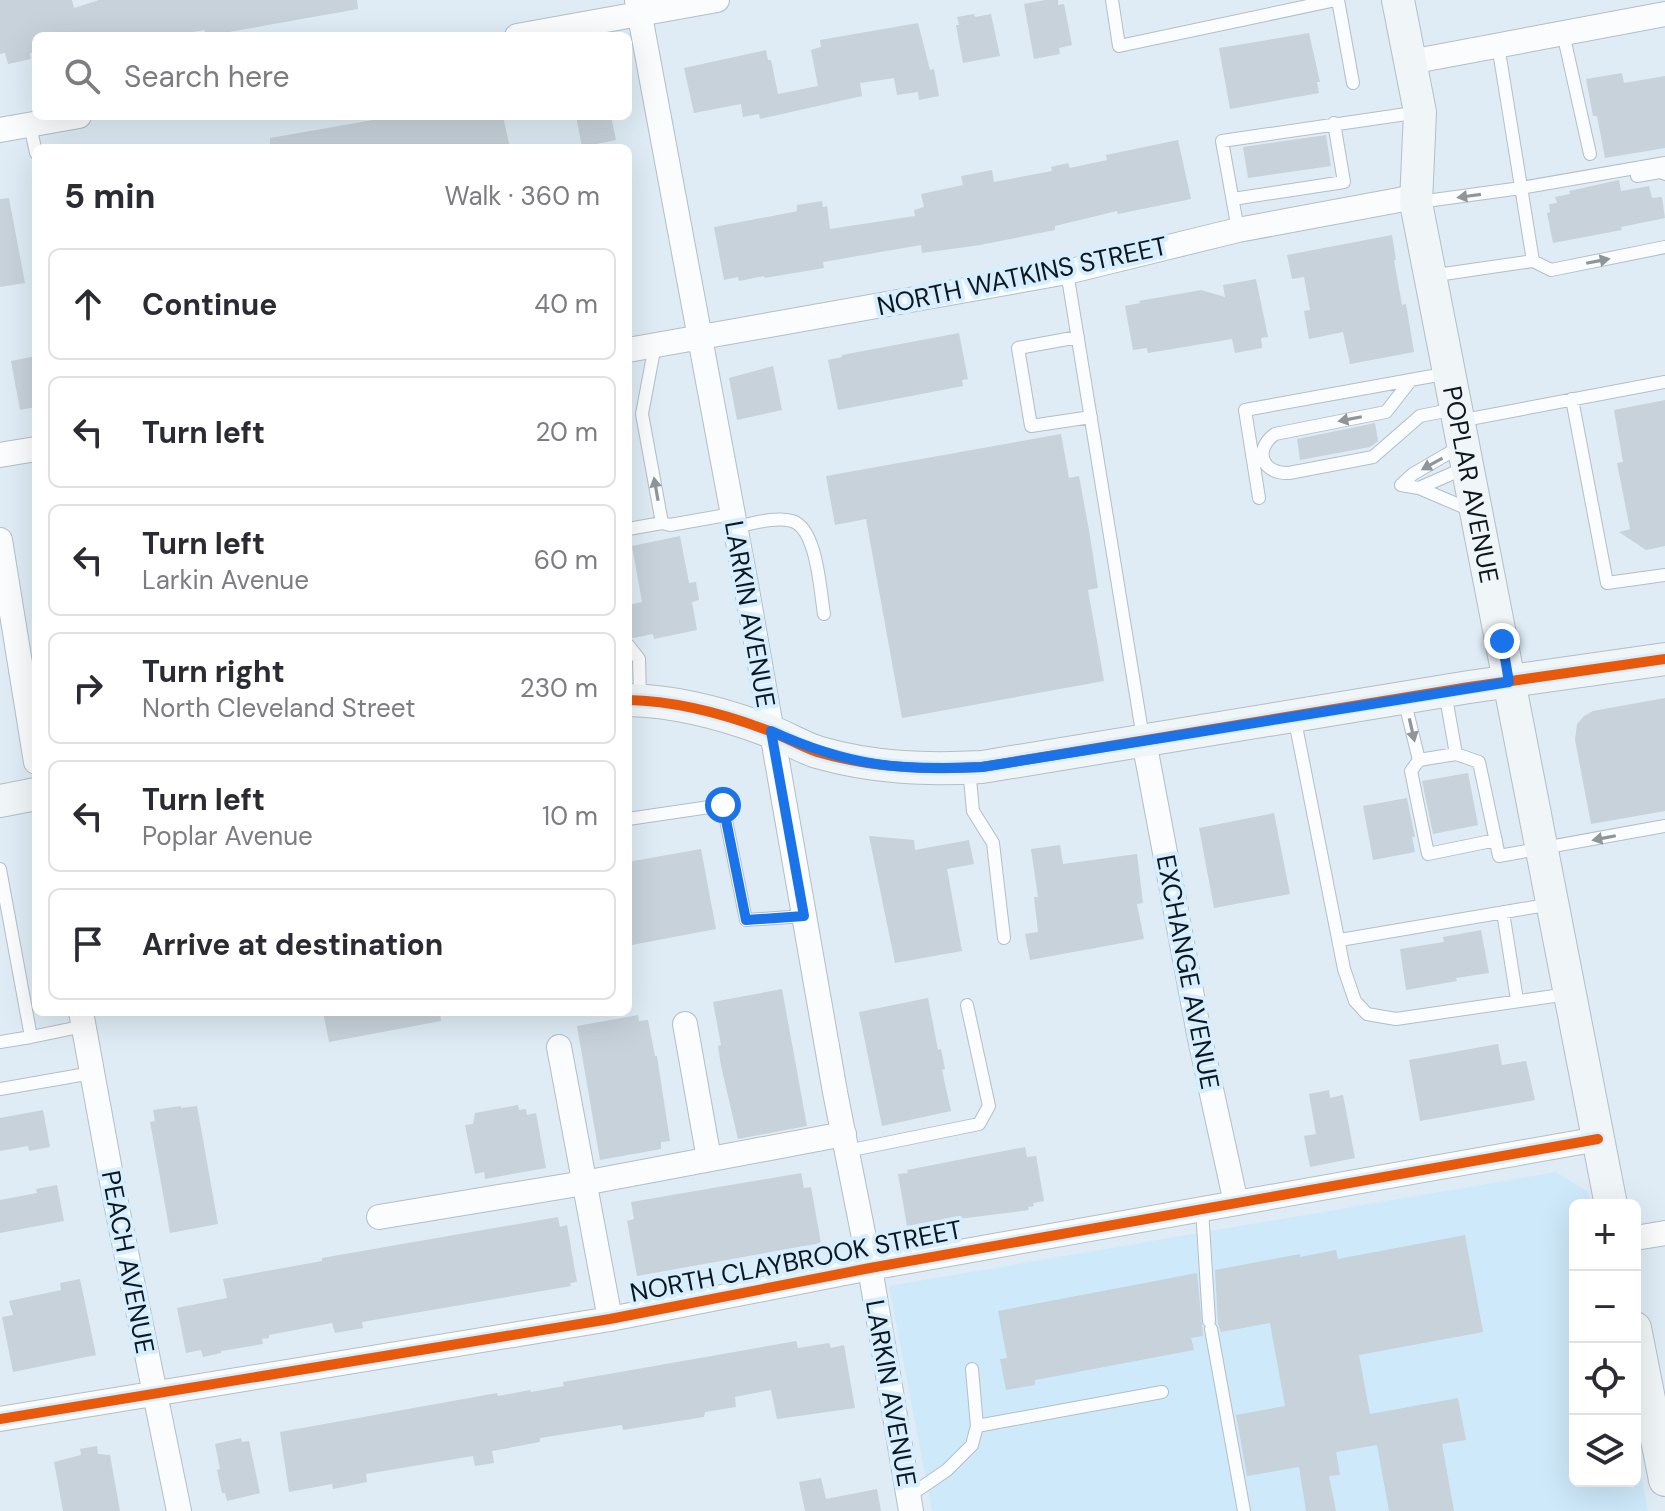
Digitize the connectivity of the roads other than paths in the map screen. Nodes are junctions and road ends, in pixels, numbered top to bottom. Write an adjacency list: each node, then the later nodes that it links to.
1 (717, 0): 5 (street)
2 (1112, 0): 3 (lane)
3 (1337, 0): 11 (lane)
4 (1398, 0): 10 (main road, POPLAR AVENUE)
5 (638, 7): 7 (street); 31 (street, LARKIN AVENUE)
6 (1654, 10): 8 (street)
7 (534, 32)
8 (1563, 33): 9 (street); 18 (lane)
9 (1498, 45): 10 (street); 22 (lane)
10 (1410, 62): 12 (main road, POPLAR AVENUE)
11 (1353, 83)
12 (1420, 112): 14 (lane); 24 (main road, POPLAR AVENUE)
13 (57, 120): 15 (street)
14 (1334, 123): 23 (lane); 23 (lane)
15 (30, 125): 16 (street); 17 (lane)
16 (0, 130)
17 (34, 144)
18 (1590, 154)
19 (1665, 163): 21 (lane)
20 (1665, 174): 21 (lane)
21 (1542, 185): 22 (lane)
22 (1521, 188): 24 (lane, one-way to 24); 27 (lane)
23 (1233, 199): 25 (lane)
24 (1416, 200): 25 (street, NORTH WATKINS STREET); 29 (main road, POPLAR AVENUE)
25 (1238, 230): 28 (street, NORTH WATKINS STREET)
26 (1664, 247): 27 (lane, one-way to 26)
27 (1533, 261): 29 (lane)
28 (1067, 272): 30 (lane); 31 (street, NORTH WATKINS STREET)
29 (1430, 276): 34 (main road, POPLAR AVENUE)
30 (1078, 337): 40 (lane); 40 (lane)
31 (700, 338): 32 (street, NORTH WATKINS STREET); 47 (street, LARKIN AVENUE)
32 (655, 345): 33 (street, NORTH WATKINS STREET); 38 (lane)
33 (632, 349)
34 (1449, 373): 35 (lane); 41 (main road, POPLAR AVENUE)
35 (1411, 380): 41 (lane, one-way to 41); 45 (lane)
36 (1665, 382): 37 (lane)
37 (1572, 399): 41 (lane); 51 (lane)
38 (642, 414): 39 (lane); 48 (lane, one-way to 38)
39 (632, 416)
40 (1091, 417): 63 (lane)
41 (1461, 435): 44 (lane); 44 (lane, one-way to 44); 46 (main road, POPLAR AVENUE)
42 (32, 450): 43 (street)
43 (0, 455)
44 (1419, 488): 46 (lane)
45 (1259, 498)
46 (1476, 512): 55 (main road, POPLAR AVENUE)
47 (734, 520): 48 (lane); 52 (lane); 62 (street, LARKIN AVENUE)
48 (662, 523): 49 (lane)
49 (632, 528)
50 (0, 540): 56 (street)
51 (1665, 575)
52 (824, 614)
53 (632, 650): 59 (lane)
54 (1665, 659): 55 (main road)
55 (1509, 682): 57 (main road); 72 (main road, POPLAR AVENUE)
56 (30, 691): 60 (street)
57 (1444, 691): 58 (main road); 64 (lane)
58 (1404, 699): 61 (main road); 65 (lane, one-way to 65)
59 (634, 700): 62 (main road)
60 (32, 715)
61 (1294, 716): 63 (main road); 78 (lane)
62 (771, 731): 66 (main road); 76 (street, LARKIN AVENUE)
63 (1144, 741): 66 (main road); 94 (street, EXCHANGE AVENUE)
64 (1456, 754): 65 (lane); 71 (lane)
65 (1419, 760): 71 (lane)
66 (969, 768): 77 (lane)
67 (32, 795): 68 (main road)
68 (0, 801)
69 (632, 818): 76 (lane)
70 (1665, 826): 72 (lane, one-way to 72)
71 (1496, 840): 72 (lane)
72 (1542, 850): 74 (main road, POPLAR AVENUE)
73 (0, 869): 84 (lane)
74 (1552, 904): 75 (lane); 79 (main road, POPLAR AVENUE)
75 (1503, 912): 78 (lane); 80 (lane)
76 (804, 916): 90 (street, LARKIN AVENUE)
77 (1004, 938)
78 (1340, 940): 80 (lane)
79 (1570, 993): 80 (lane); 89 (main road, POPLAR AVENUE)
80 (1517, 1000)
81 (967, 1005): 90 (lane)
82 (83, 1019): 84 (lane); 87 (street, PEACH AVENUE)
83 (685, 1024): 91 (street)
84 (31, 1037): 85 (lane)
85 (0, 1042)
86 (559, 1047): 92 (street)
87 (92, 1073): 88 (lane); 103 (street, PEACH AVENUE)
88 (0, 1089)
89 (1598, 1139): 93 (main road, POPLAR AVENUE); 94 (street, NORTH CLAYBROOK STREET)
90 (845, 1143): 91 (street); 99 (street, LARKIN AVENUE)
91 (709, 1159): 92 (street)
92 (584, 1183): 96 (street); 100 (street)
93 (1610, 1199)
94 (1236, 1203): 95 (street, NORTH CLAYBROOK STREET)
95 (1202, 1209): 99 (street, NORTH CLAYBROOK STREET); 111 (lane)
96 (379, 1217)
97 (1665, 1233): 98 (street)
98 (1641, 1237)
99 (870, 1268): 100 (street, NORTH CLAYBROOK STREET); 109 (street, LARKIN AVENUE)
100 (610, 1319): 103 (street, NORTH CLAYBROOK STREET)
101 (1639, 1343): 107 (main road)
102 (972, 1369): 106 (lane)
103 (154, 1392): 105 (street, NORTH CLAYBROOK STREET); 110 (street, PEACH AVENUE)
104 (1162, 1392): 106 (lane)
105 (0, 1419)
106 (977, 1426): 109 (lane)
107 (1661, 1436): 108 (main road)
108 (1665, 1480)
109 (910, 1504)
110 (179, 1511)
111 (1244, 1511)

